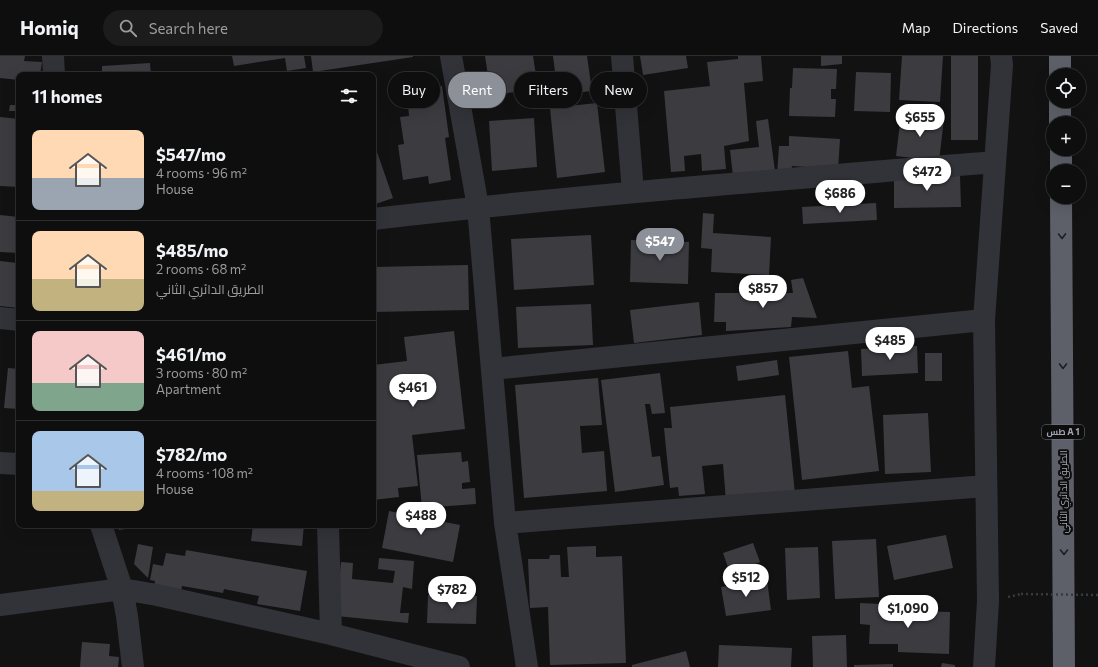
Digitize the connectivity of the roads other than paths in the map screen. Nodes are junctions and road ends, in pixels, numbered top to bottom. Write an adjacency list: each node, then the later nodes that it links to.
1 (53, 56): 7 (street)
2 (451, 56): 11 (street)
3 (622, 56): 9 (street)
4 (1001, 56): 8 (street)
5 (1060, 56): 6 (highway)
6 (1060, 68)
7 (54, 72)
8 (995, 162): 9 (street); 15 (street)
9 (633, 192): 11 (street)
10 (1061, 204): 30 (highway, الطريق الدائري الثاني / طس A 1, one-way to 30)
11 (478, 207): 12 (street); 16 (street)
12 (376, 219)
13 (0, 318): 14 (street)
14 (16, 320)
15 (984, 320): 16 (street); 19 (street)
16 (492, 369): 20 (street)
17 (0, 462): 18 (street)
18 (16, 464)
19 (986, 486): 20 (street); 29 (street)
20 (505, 523): 28 (street)
21 (102, 528): 23 (street)
22 (328, 528): 25 (street)
23 (122, 590): 24 (street); 25 (street); 26 (street)
24 (0, 605)
25 (331, 634): 27 (street)
26 (133, 667)
27 (459, 667)
28 (527, 667)
29 (984, 667)
30 (1064, 667)

